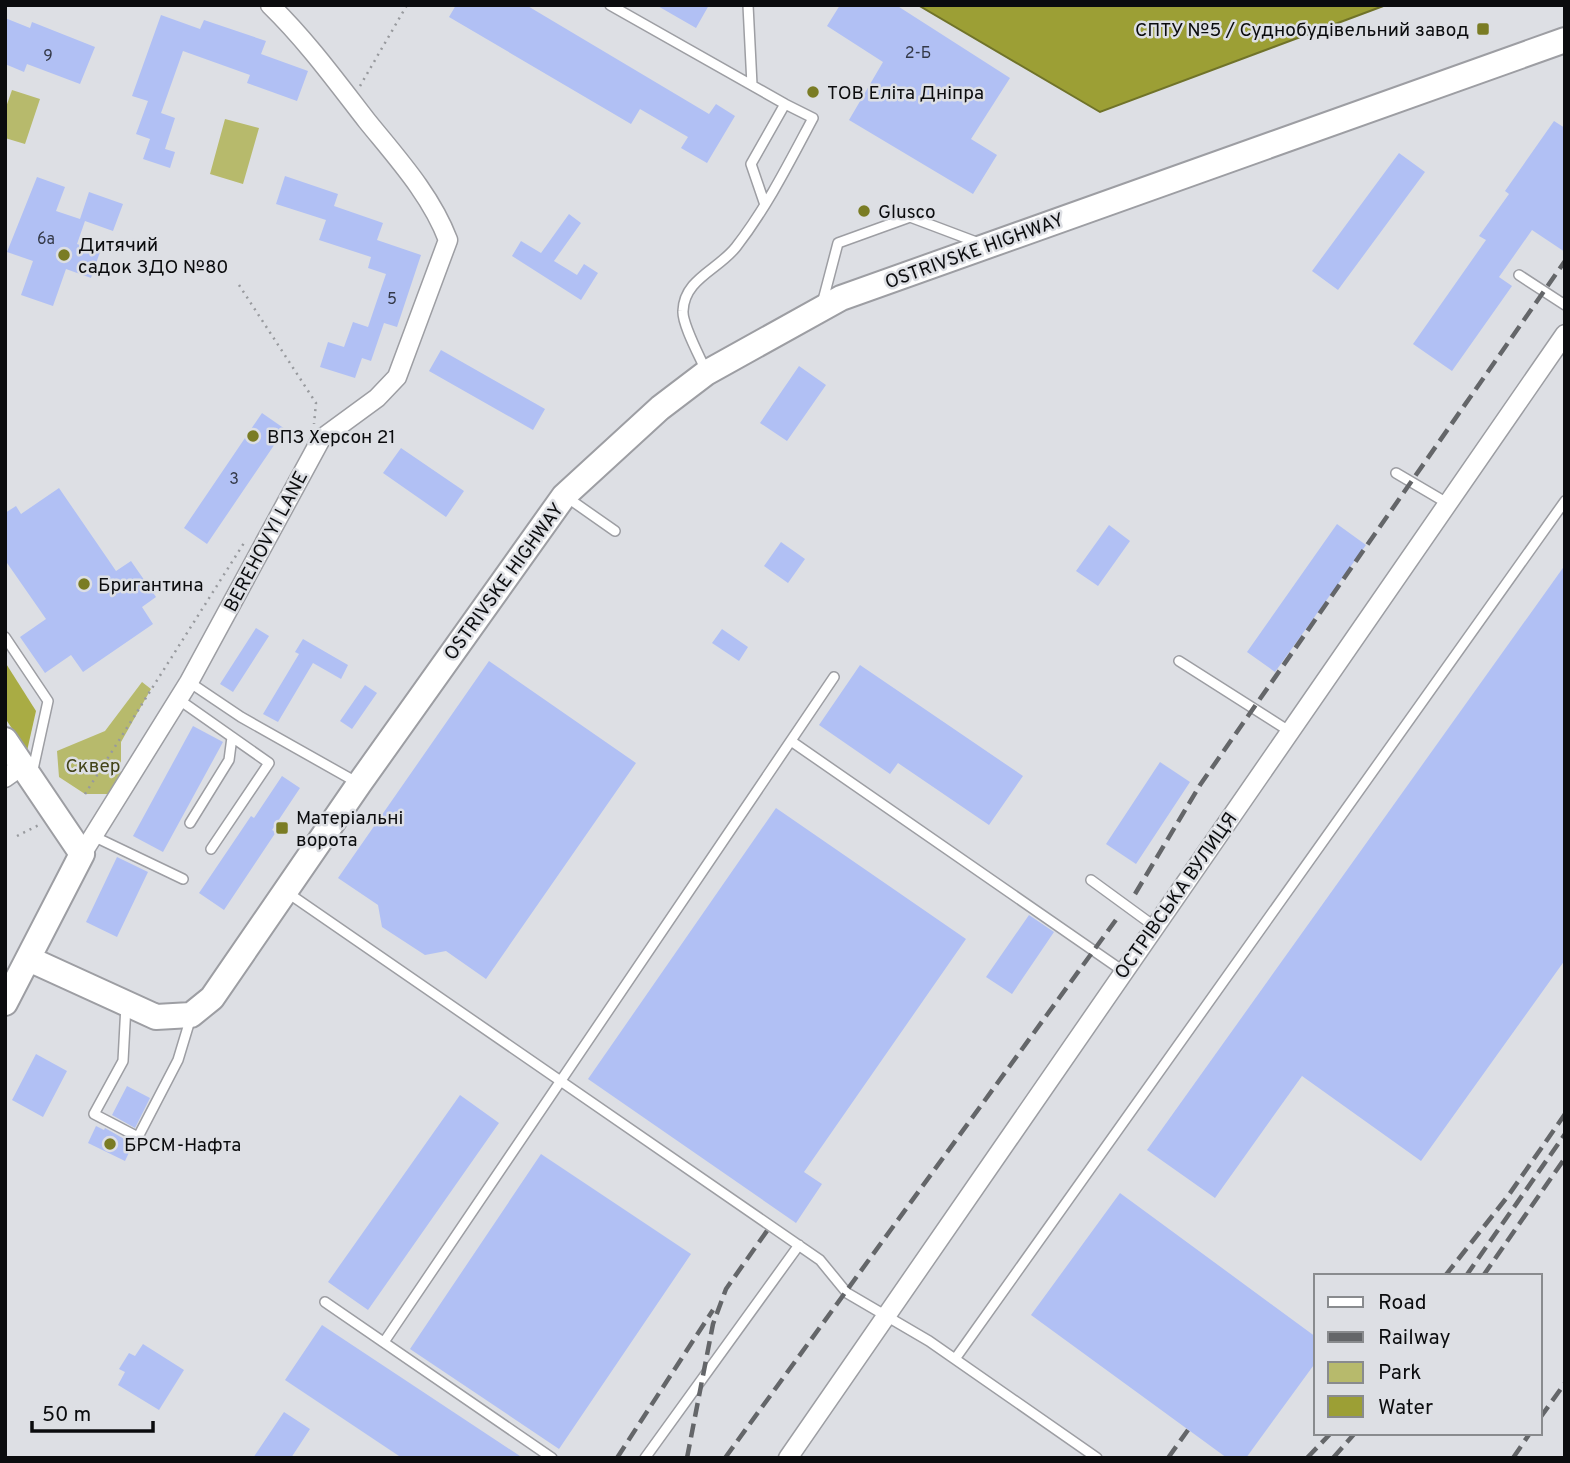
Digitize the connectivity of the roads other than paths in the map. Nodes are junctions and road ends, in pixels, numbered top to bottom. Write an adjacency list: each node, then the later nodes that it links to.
1 (270, 5): 22 (street, BEREHOVYI LANE)
2 (610, 5): 5 (lane)
3 (748, 5): 5 (lane)
4 (1565, 40): 8 (street, OSTRIVSKE HIGHWAY)
5 (752, 85): 6 (lane)
6 (785, 104): 7 (lane); 7 (lane)
7 (764, 202): 13 (lane)
8 (984, 245): 11 (street, OSTRIVSKE HIGHWAY); 11 (lane)
9 (1519, 275): 10 (lane)
10 (1565, 306)
11 (821, 308): 13 (street, OSTRIVSKE HIGHWAY)
12 (1565, 334): 17 (street, ОСТРІВСЬКА ВУЛИЦЯ)
13 (706, 373): 15 (street, OSTRIVSKE HIGHWAY)
14 (1396, 472): 17 (lane)
15 (564, 496): 18 (lane); 29 (street, OSTRIVSKE HIGHWAY)
16 (1565, 501): 47 (lane)
17 (1447, 503): 24 (street, ОСТРІВСЬКА ВУЛИЦЯ)
18 (615, 531)
19 (5, 637): 28 (lane)
20 (1179, 661): 24 (lane)
21 (834, 677): 27 (lane)
22 (189, 682): 23 (street, BEREHOVYI LANE); 29 (lane)
23 (178, 699): 25 (lane); 31 (street, BEREHOVYI LANE)
24 (1289, 731): 36 (street, ОСТРІВСЬКА ВУЛИЦЯ)
25 (232, 737): 30 (lane); 32 (lane)
26 (5, 740): 28 (street)
27 (791, 741): 38 (lane); 42 (lane)
28 (20, 774): 31 (street)
29 (359, 784): 35 (street, OSTRIVSKE HIGHWAY)
30 (190, 823)
31 (88, 845): 33 (lane); 37 (street)
32 (211, 849)
33 (183, 879)
34 (1091, 880): 36 (lane)
35 (286, 891): 41 (street, OSTRIVSKE HIGHWAY); 42 (lane)
36 (1154, 926): 38 (street, ОСТРІВСЬКА ВУЛИЦЯ)
37 (29, 958): 39 (street); 40 (street)
38 (1123, 971): 45 (street, ОСТРІВСЬКА ВУЛИЦЯ)
39 (5, 1003)
40 (126, 1003): 41 (street); 41 (lane)
41 (191, 1015)
42 (561, 1081): 43 (lane); 46 (lane)
43 (799, 1245): 45 (lane); 49 (lane)
44 (325, 1302): 46 (lane)
45 (886, 1315): 47 (lane); 50 (street, ОСТРІВСЬКА ВУЛИЦЯ)
46 (384, 1342): 48 (lane)
47 (955, 1359): 51 (lane)
48 (552, 1458)
49 (645, 1458)
50 (788, 1458)
51 (1097, 1458)

